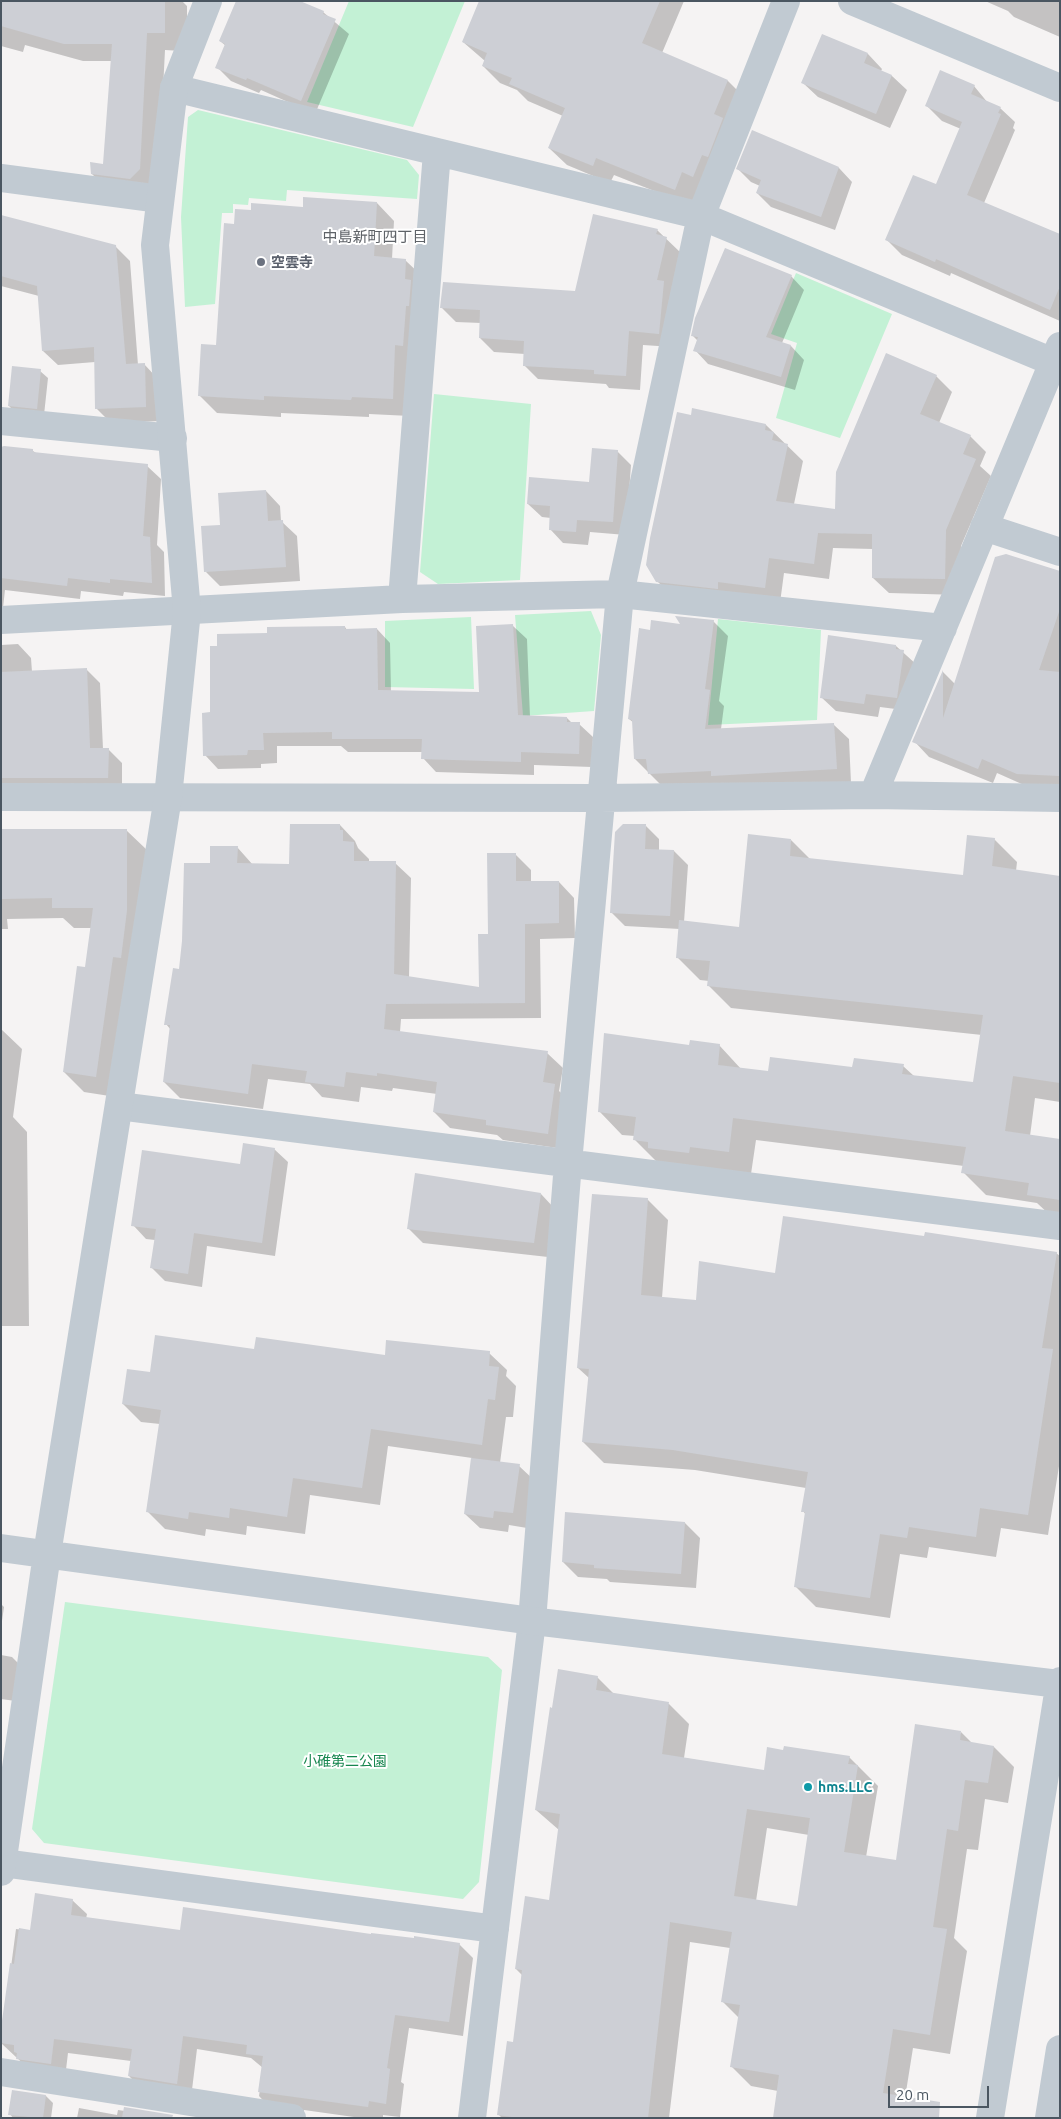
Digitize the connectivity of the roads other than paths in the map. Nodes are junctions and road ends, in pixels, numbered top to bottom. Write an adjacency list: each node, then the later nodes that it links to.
1 (208, 1): 4 (street)
2 (786, 1): 9 (street)
3 (852, 1): 5 (street)
4 (174, 88): 6 (street); 8 (street)
5 (1060, 88)
6 (437, 152): 9 (street); 16 (street)
7 (1, 178): 8 (street)
8 (160, 199): 12 (street)
9 (701, 216): 10 (street); 15 (street)
10 (1056, 354): 13 (street)
11 (1, 421): 12 (street)
12 (173, 438): 17 (street)
13 (984, 527): 14 (street); 19 (street)
14 (1060, 552)
15 (620, 594): 16 (street); 19 (street); 23 (street)
16 (402, 599): 17 (street)
17 (187, 611): 18 (street); 22 (street)
18 (1, 620)
19 (942, 628): 20 (street)
20 (873, 795): 23 (street); 24 (street)
21 (1, 796): 22 (street)
22 (168, 797): 23 (street); 25 (street)
23 (600, 798): 26 (street)
24 (1060, 798)
25 (119, 1106): 26 (street); 29 (street)
26 (568, 1163): 27 (street); 30 (street)
27 (1060, 1226)
28 (1, 1548): 29 (street)
29 (46, 1554): 30 (street); 32 (street)
30 (532, 1621): 31 (street); 33 (street)
31 (1060, 1682): 39 (street)
32 (2, 1867): 33 (street)
33 (495, 1929): 38 (street)
34 (1060, 2049): 40 (street)
35 (1, 2072): 36 (street)
36 (202, 2111): 37 (street)
37 (292, 2118)
38 (472, 2118)
39 (990, 2118)
40 (1049, 2118)

